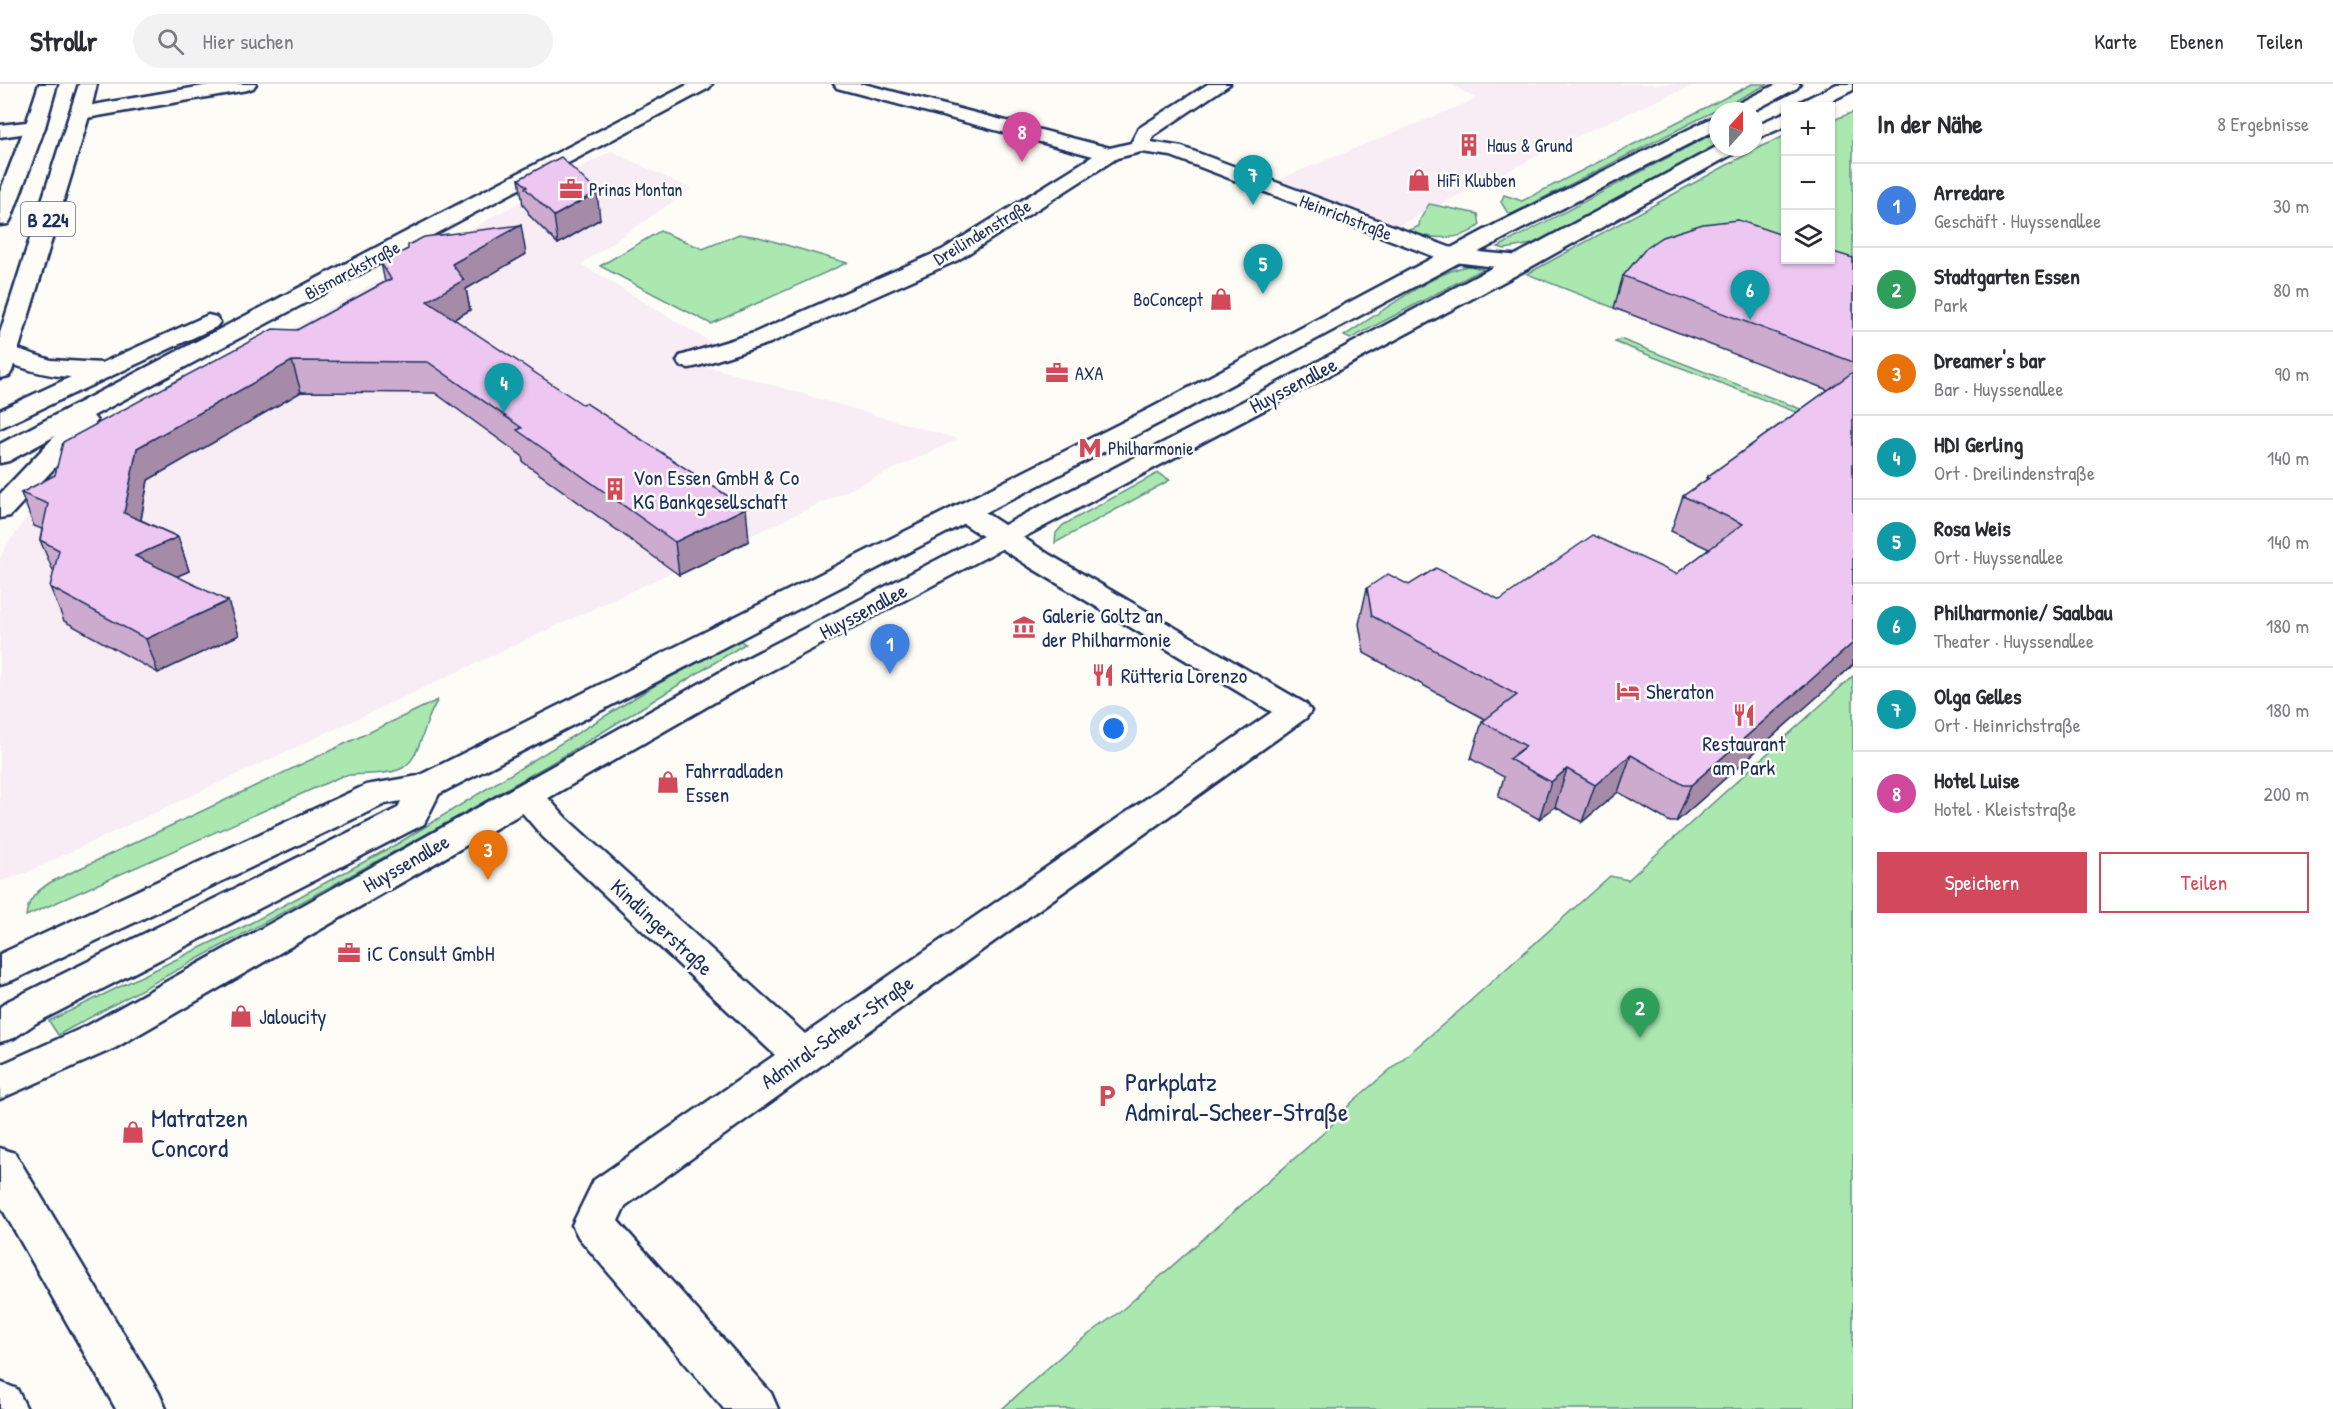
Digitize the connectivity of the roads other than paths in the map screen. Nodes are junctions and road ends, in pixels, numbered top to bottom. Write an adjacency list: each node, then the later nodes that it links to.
1 (48, 84): 13 (street, B 224)
2 (88, 84): 11 (street, B 224)
3 (247, 84): 11 (street)
4 (703, 84): 27 (street, Bismarckstraße)
5 (843, 84): 18 (street)
6 (1221, 84): 17 (street)
7 (1791, 84): 9 (street)
8 (1851, 84): 10 (street)
9 (1756, 102)
10 (1815, 102)
11 (81, 113): 25 (street, B 224)
12 (1781, 120): 15 (street)
13 (35, 126): 16 (street); 21 (street, B 224)
14 (1709, 127): 22 (street, Huyssenallee)
15 (1763, 129)
16 (0, 131)
17 (1141, 146): 18 (street, Dreilindenstraße); 22 (street, Heinrichstraße)
18 (1110, 154): 24 (street, Dreilindenstraße)
19 (1715, 156): 23 (street, Huyssenallee)
20 (445, 196): 26 (street, Bismarckstraße)
21 (0, 219)
22 (1454, 256): 23 (street, Heinrichstraße); 31 (street, Huyssenallee)
23 (1521, 263): 32 (street, Huyssenallee)
24 (688, 361)
25 (3, 362): 26 (street)
26 (114, 367): 28 (street, Bismarckstraße)
27 (102, 402): 29 (street, Bismarckstraße); 30 (street)
28 (0, 420)
29 (0, 455)
30 (0, 510)
31 (965, 512): 32 (street); 33 (street, Huyssenallee)
32 (1003, 538): 34 (street, Huyssenallee); 38 (street, Admiral-Scheer-Straße)
33 (425, 787): 35 (street); 36 (street, Huyssenallee); 37 (street, Huyssenallee)
34 (525, 795): 38 (street, Kindlingerstraße); 39 (street, Huyssenallee)
35 (0, 947)
36 (0, 970)
37 (0, 1027)
38 (802, 1056): 44 (street, Admiral-Scheer-Straße)
39 (0, 1083)
40 (0, 1166): 43 (street)
41 (0, 1405): 42 (street)
42 (3, 1409)
43 (142, 1409)
44 (754, 1409)

